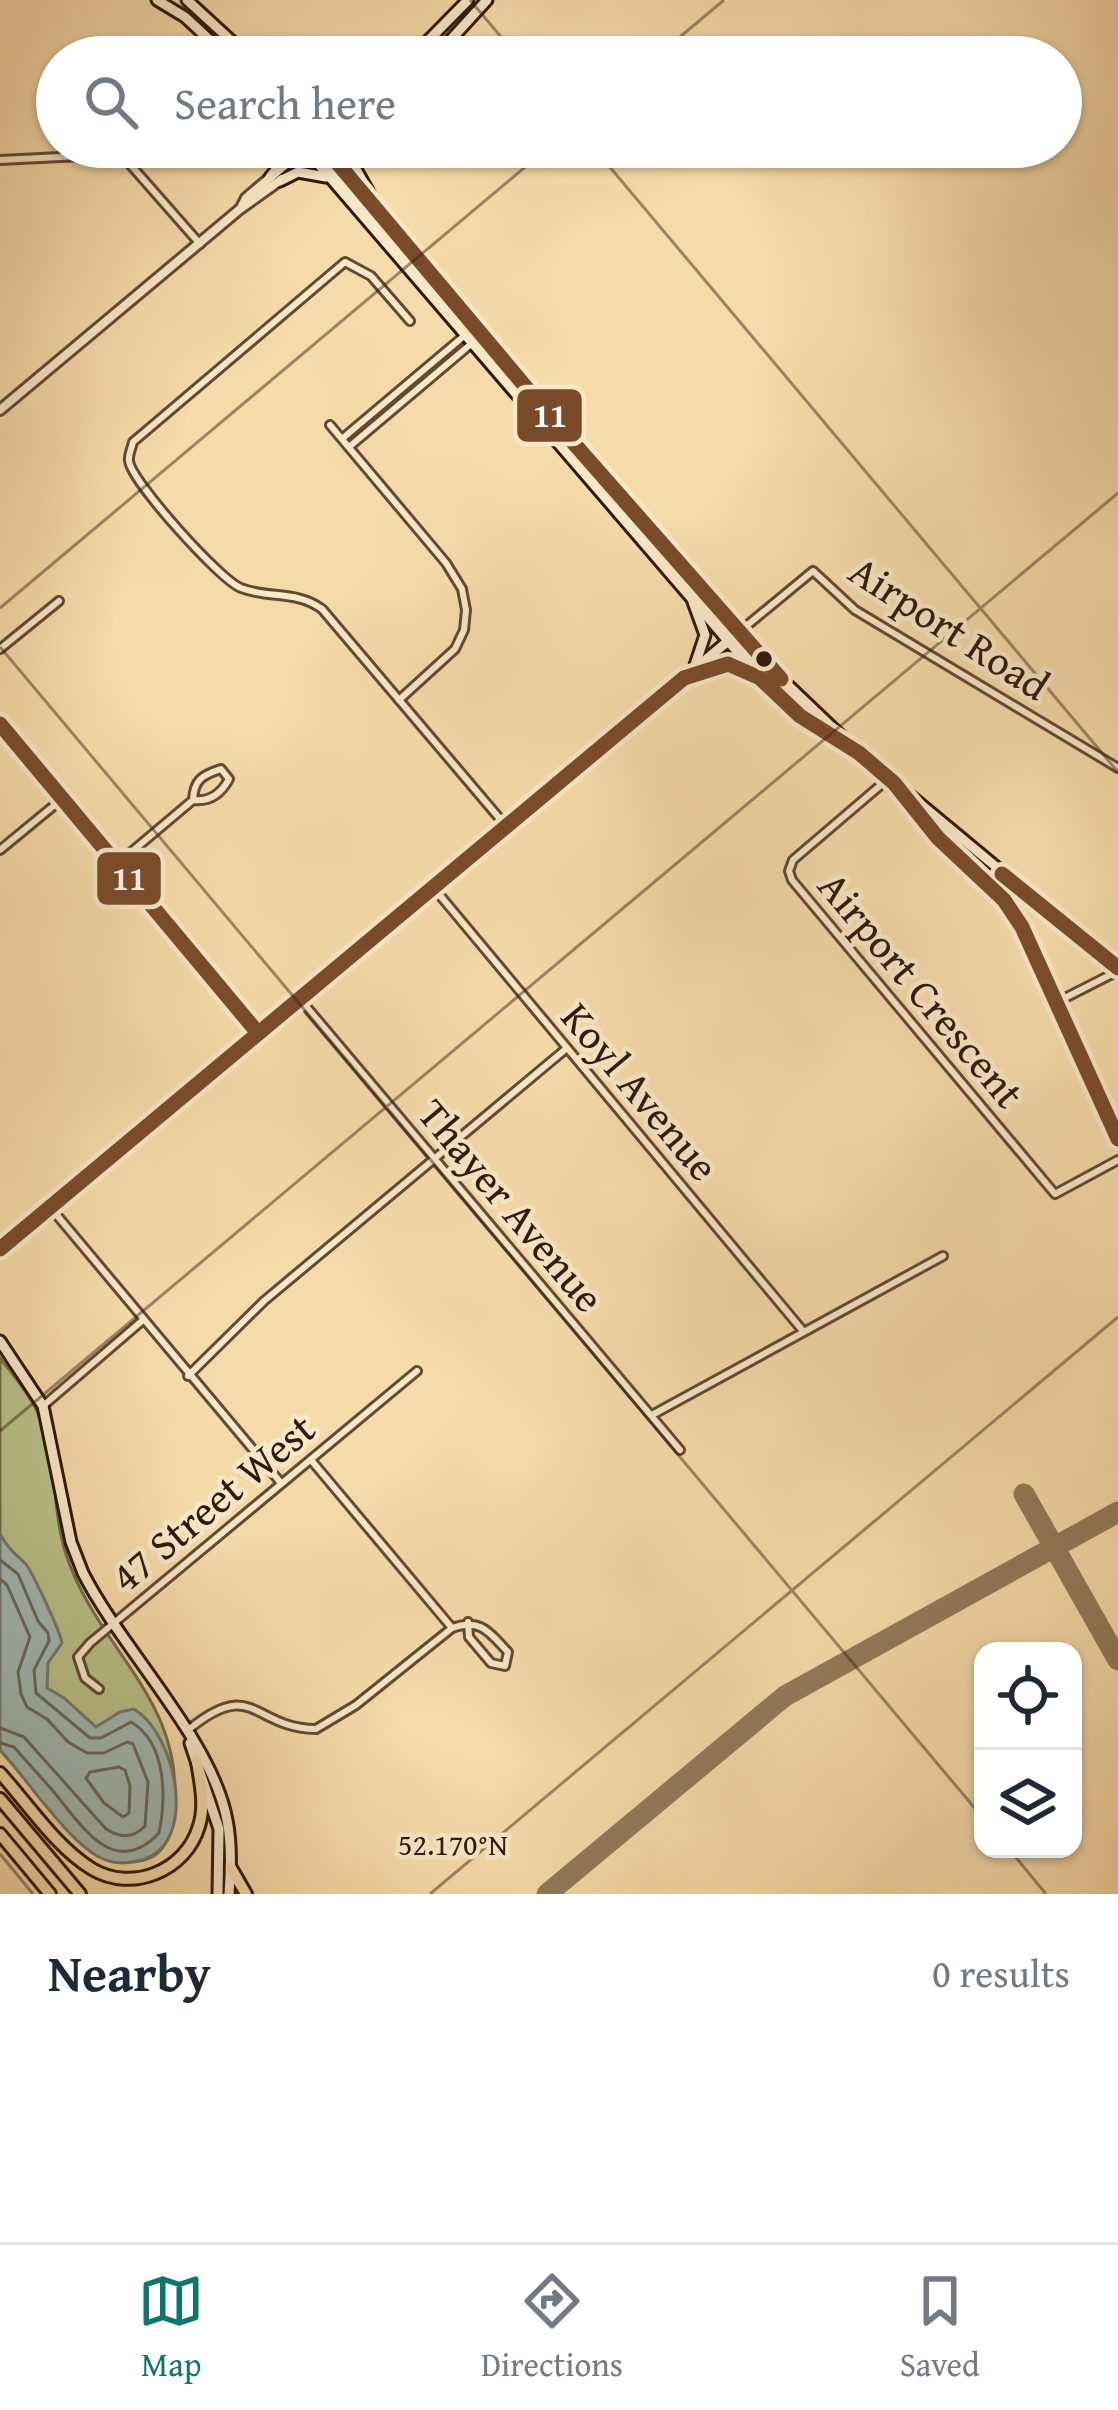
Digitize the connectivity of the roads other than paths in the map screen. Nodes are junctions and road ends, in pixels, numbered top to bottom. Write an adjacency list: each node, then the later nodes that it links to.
1 (157, 0): 5 (main road)
2 (187, 0): 6 (main road)
3 (468, 0): 7 (main road)
4 (487, 0): 8 (main road)
5 (205, 36)
6 (226, 36)
7 (433, 36)
8 (454, 36)
9 (36, 158): 10 (street)
10 (0, 160)
11 (133, 168): 20 (street)
12 (279, 168): 18 (main road)
13 (287, 168): 18 (street)
14 (322, 168): 17 (main road)
15 (341, 168): 19 (main road)
16 (355, 168): 19 (main road)
17 (330, 178): 18 (main road); 22 (main road)
18 (275, 179): 20 (street)
19 (387, 224): 29 (main road)
20 (200, 244): 23 (street)
21 (410, 322): 34 (street)
22 (468, 340): 25 (street); 26 (street); 27 (main road)
23 (0, 410)
24 (330, 425): 25 (street)
25 (342, 439): 26 (street)
26 (349, 447): 34 (street)
27 (688, 592): 30 (main road); 32 (main road)
28 (59, 601): 31 (street)
29 (740, 632): 30 (main road); 36 (main road); 37 (street, Airport Road)
30 (730, 640): 32 (main road); 33 (main road)
31 (0, 649)
32 (688, 675): 33 (main road); 41 (main road)
33 (760, 678): 36 (main road)
34 (399, 700): 41 (street)
35 (0, 724): 39 (street)
36 (859, 753): 38 (main road)
37 (1118, 768)
38 (891, 781): 45 (main road); 47 (main road); 52 (street, Airport Crescent)
39 (62, 799): 42 (street); 43 (street)
40 (193, 800): 40 (street); 43 (street)
41 (506, 826): 44 (main road)
42 (0, 850)
43 (117, 864): 48 (street)
44 (433, 887): 46 (main road); 49 (street, Koyl Avenue)
45 (1118, 970): 47 (street)
46 (299, 998): 48 (main road); 51 (street, Thayer Avenue)
47 (1057, 1002): 50 (main road)
48 (258, 1033): 53 (main road)
49 (567, 1048): 51 (street); 57 (street, Koyl Avenue)
50 (1118, 1139)
51 (434, 1159): 60 (street); 62 (street, Thayer Avenue)
52 (1118, 1160)
53 (50, 1207): 54 (main road); 56 (street)
54 (0, 1249)
55 (944, 1256): 57 (street)
56 (142, 1320): 60 (street); 61 (street)
57 (803, 1331): 62 (street)
58 (0, 1341): 61 (main road)
59 (417, 1371): 64 (street, 47 Street West)
60 (188, 1376): 65 (street)
61 (43, 1406): 67 (main road)
62 (651, 1415): 63 (street, Thayer Avenue)
63 (680, 1450)
64 (311, 1460): 65 (street, 47 Street West); 68 (street)
65 (281, 1483): 67 (street, 47 Street West)
66 (468, 1622): 66 (street); 68 (street)
67 (113, 1624): 69 (street, 47 Street West); 70 (main road)
68 (452, 1628): 70 (street)
69 (99, 1689)
70 (186, 1732): 71 (main road); 75 (main road)
71 (197, 1760): 72 (highway); 78 (main road)
72 (0, 1773)
73 (0, 1799): 77 (highway)
74 (0, 1834): 76 (highway)
75 (231, 1868): 79 (main road); 80 (highway)
76 (50, 1894)
77 (80, 1894)
78 (218, 1894)
79 (230, 1894)
80 (246, 1894)

